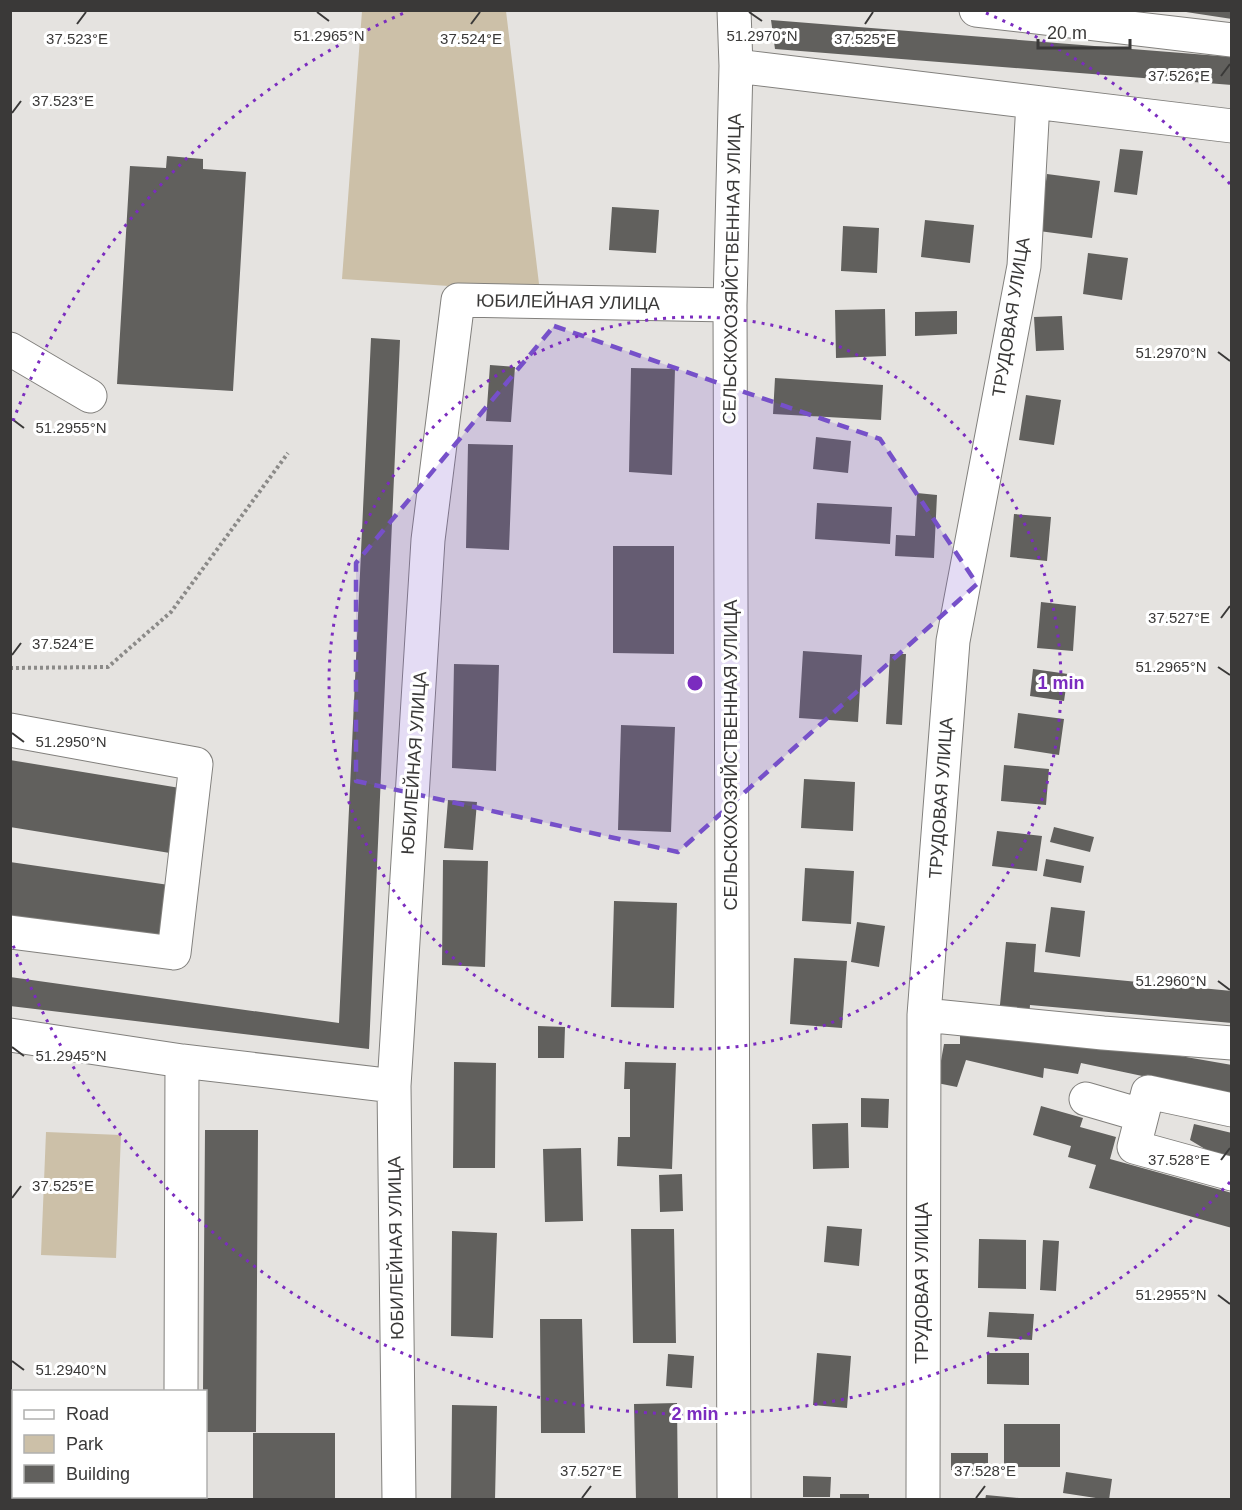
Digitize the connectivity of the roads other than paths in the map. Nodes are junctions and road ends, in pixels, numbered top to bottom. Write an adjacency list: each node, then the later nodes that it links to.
1 (734, 10): 4 (street, СЕЛЬСКОХОЗЯЙСТВЕННАЯ УЛИЦА)
2 (976, 10): 3 (street)
3 (1232, 40)
4 (736, 66): 5 (street); 7 (street, СЕЛЬСКОХОЗЯЙСТВЕННАЯ УЛИЦА)
5 (1033, 102): 6 (street); 12 (street, ТРУДОВАЯ УЛИЦА)
6 (1232, 126)
7 (730, 306): 16 (street, ЮБИЛЕЙНАЯ УЛИЦА); 23 (street, СЕЛЬСКОХОЗЯЙСТВЕННАЯ УЛИЦА)
8 (10, 349): 9 (street)
9 (90, 396)
10 (10, 730): 11 (street)
11 (10, 932)
12 (924, 1015): 14 (street); 24 (street, ТРУДОВАЯ УЛИЦА)
13 (10, 1035): 15 (street)
14 (1232, 1043)
15 (182, 1060): 16 (street); 21 (street)
16 (394, 1086): 22 (street, ЮБИЛЕЙНАЯ УЛИЦА)
17 (1086, 1099): 19 (street)
18 (1232, 1110): 19 (street)
19 (1141, 1115): 20 (street)
20 (1232, 1174)
21 (181, 1390)
22 (399, 1500)
23 (734, 1500)
24 (923, 1500)

